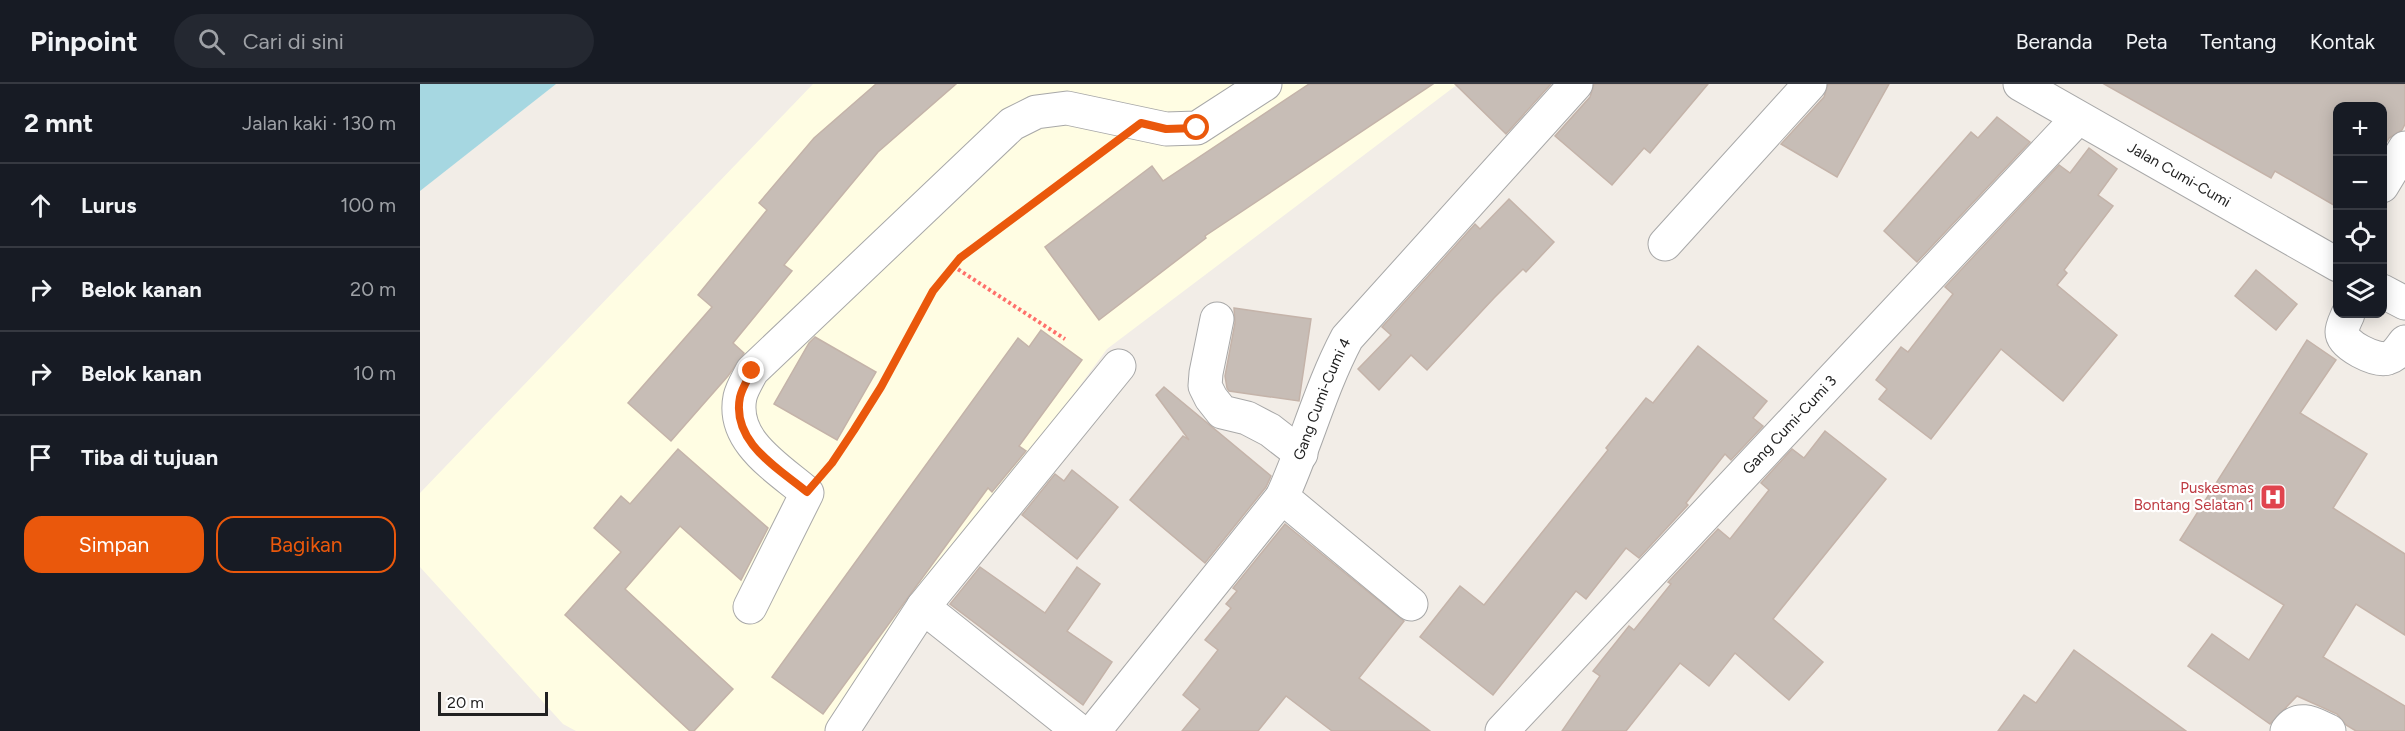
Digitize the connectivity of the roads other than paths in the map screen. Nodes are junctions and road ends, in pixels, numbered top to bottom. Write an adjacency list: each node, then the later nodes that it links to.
1 (1265, 84): 19 (street)
2 (1576, 84): 16 (street, Gang Cumi-Cumi 4)
3 (1810, 84): 8 (street)
4 (2020, 84): 5 (street, Jalan Cumi-Cumi)
5 (2078, 118): 9 (street, Jalan Cumi-Cumi); 24 (street, Gang Cumi-Cumi 3)
6 (2405, 148): 7 (street)
7 (2387, 178)
8 (1665, 244)
9 (2333, 261)
10 (2387, 294): 11 (street)
11 (2405, 303)
12 (2347, 318): 14 (street)
13 (1217, 319): 16 (street)
14 (2405, 342)
15 (1119, 366): 20 (street)
16 (1301, 454): 17 (street, Gang Cumi-Cumi 4)
17 (1282, 497): 18 (street); 23 (street, Gang Cumi-Cumi 4)
18 (1411, 604)
19 (750, 607)
20 (923, 607): 21 (street); 22 (street)
21 (842, 731)
22 (1079, 731)
23 (1094, 731)
24 (1502, 731)
25 (2287, 731): 26 (street)
26 (2329, 731)

